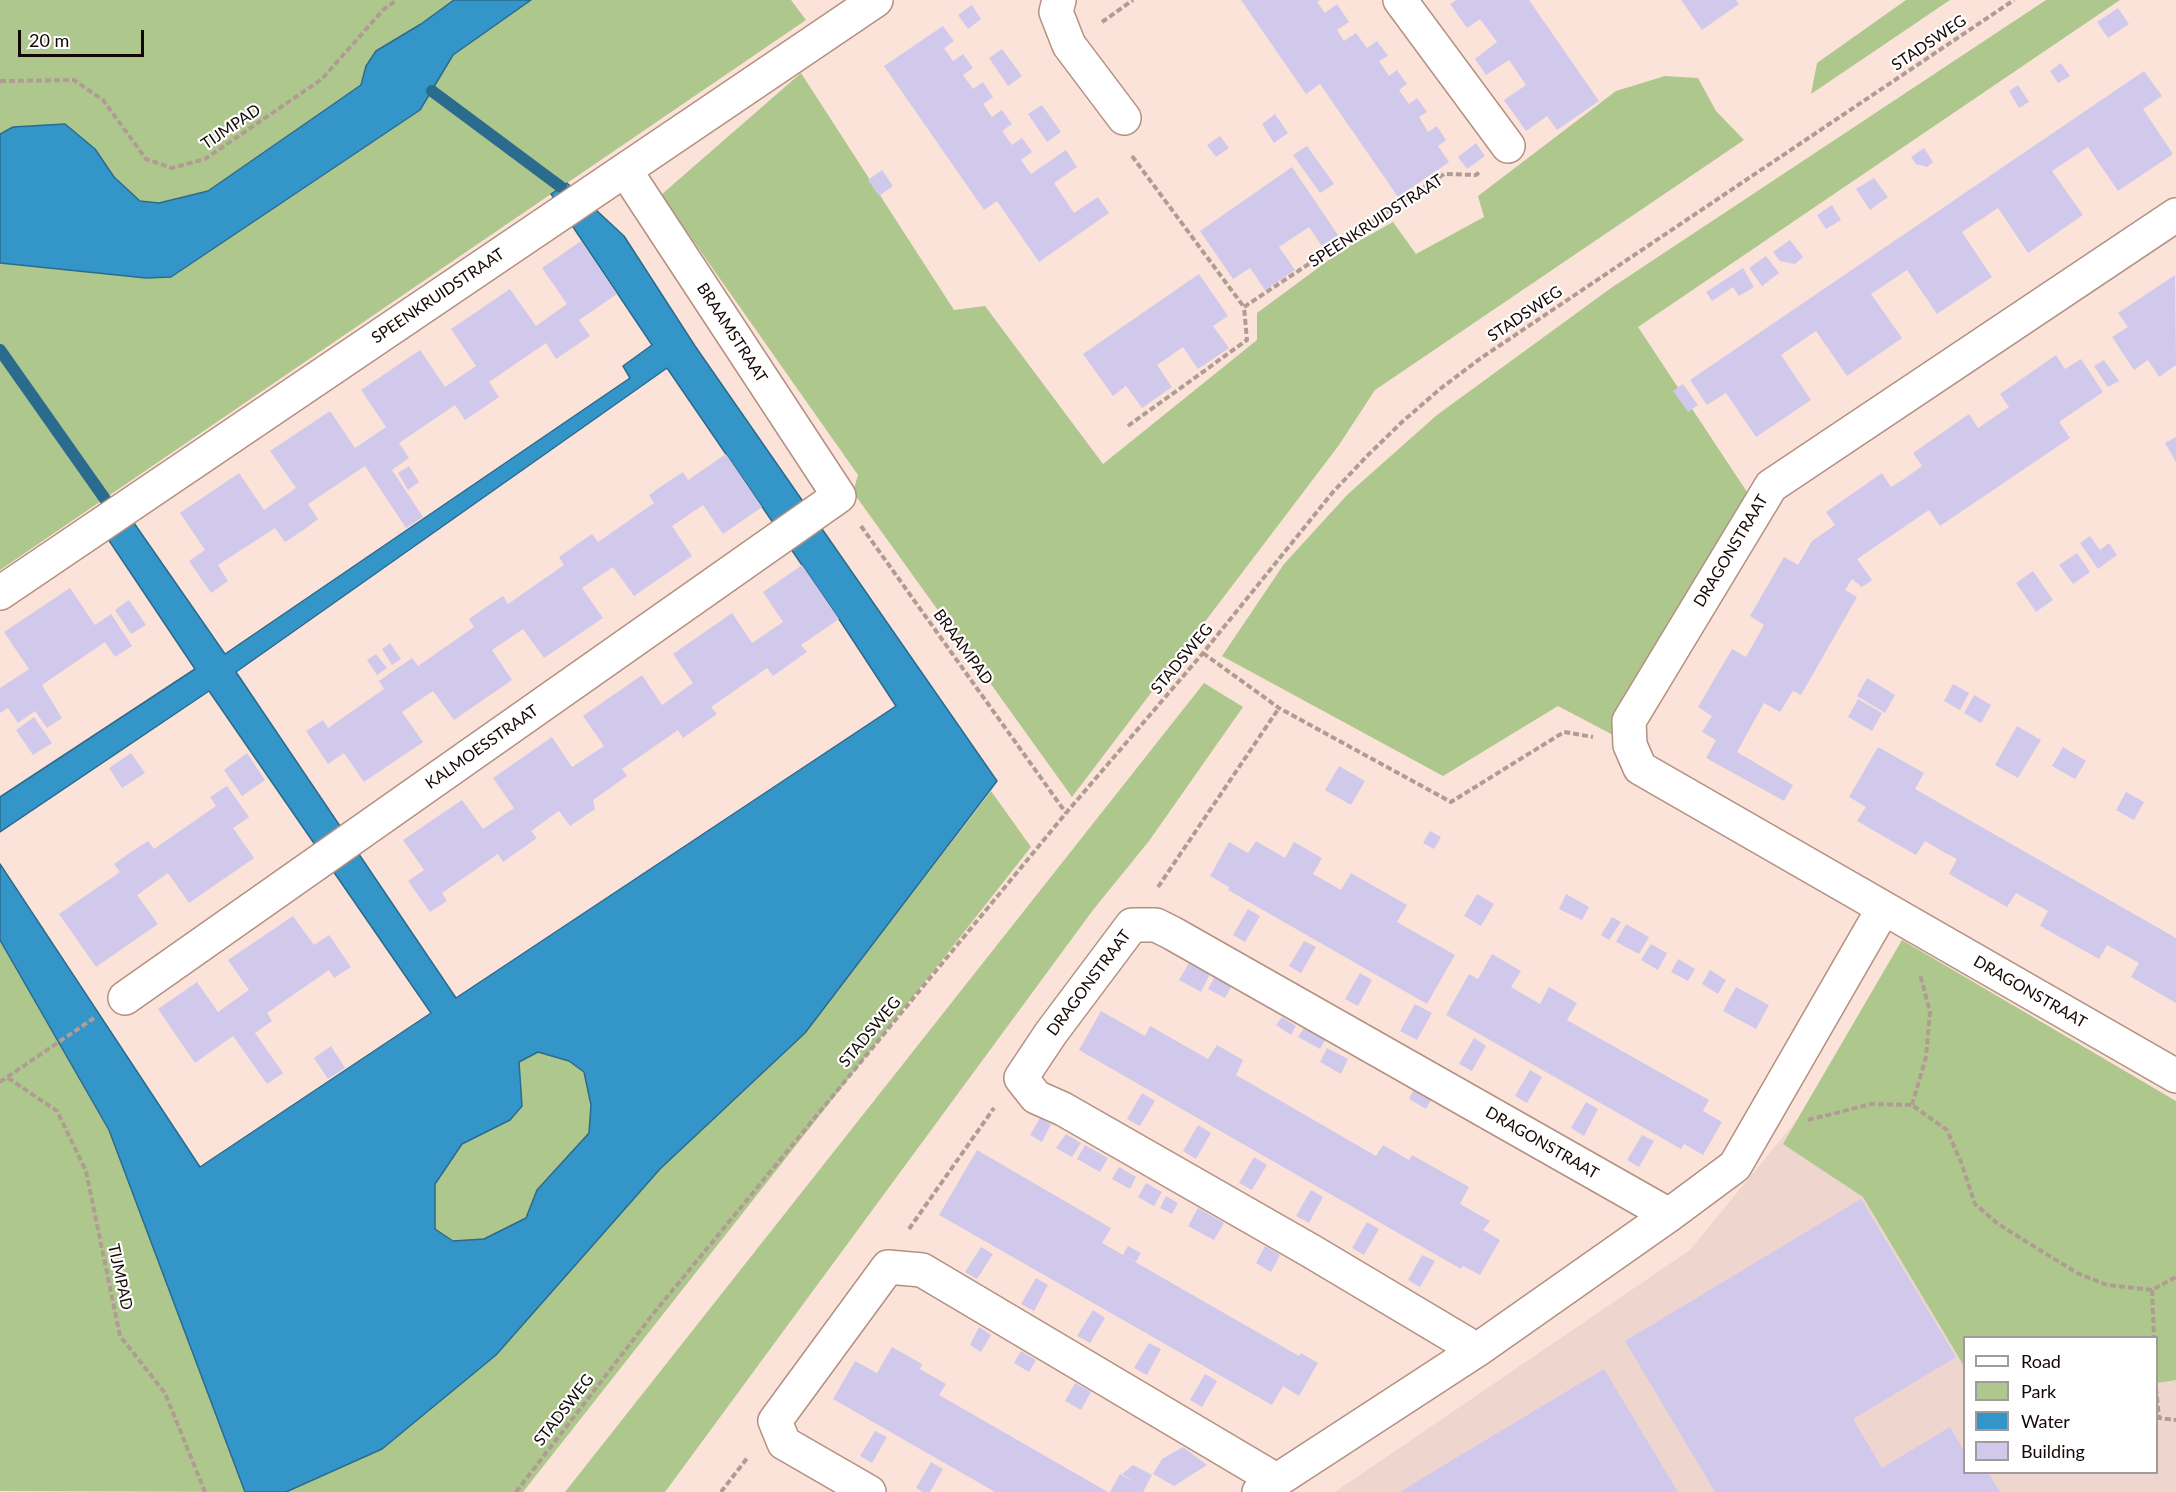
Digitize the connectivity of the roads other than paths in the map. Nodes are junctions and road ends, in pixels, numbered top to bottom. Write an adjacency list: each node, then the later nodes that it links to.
1 (876, 0): 6 (street, SPEENKRUIDSTRAAT)
2 (1059, 0): 4 (street)
3 (1400, 0): 5 (street)
4 (1124, 118)
5 (1508, 146)
6 (625, 170): 8 (street, BRAAMSTRAAT); 9 (street, SPEENKRUIDSTRAAT)
7 (2176, 215): 10 (street, DRAGONSTRAAT)
8 (827, 505): 11 (street, KALMOESSTRAAT)
9 (0, 593)
10 (1883, 909): 12 (street, DRAGONSTRAAT); 13 (street)
11 (125, 998)
12 (2176, 1076)
13 (1670, 1215): 14 (street); 14 (street, DRAGONSTRAAT)
14 (1477, 1350): 15 (street)
15 (1267, 1486): 16 (street)
16 (869, 1492)

